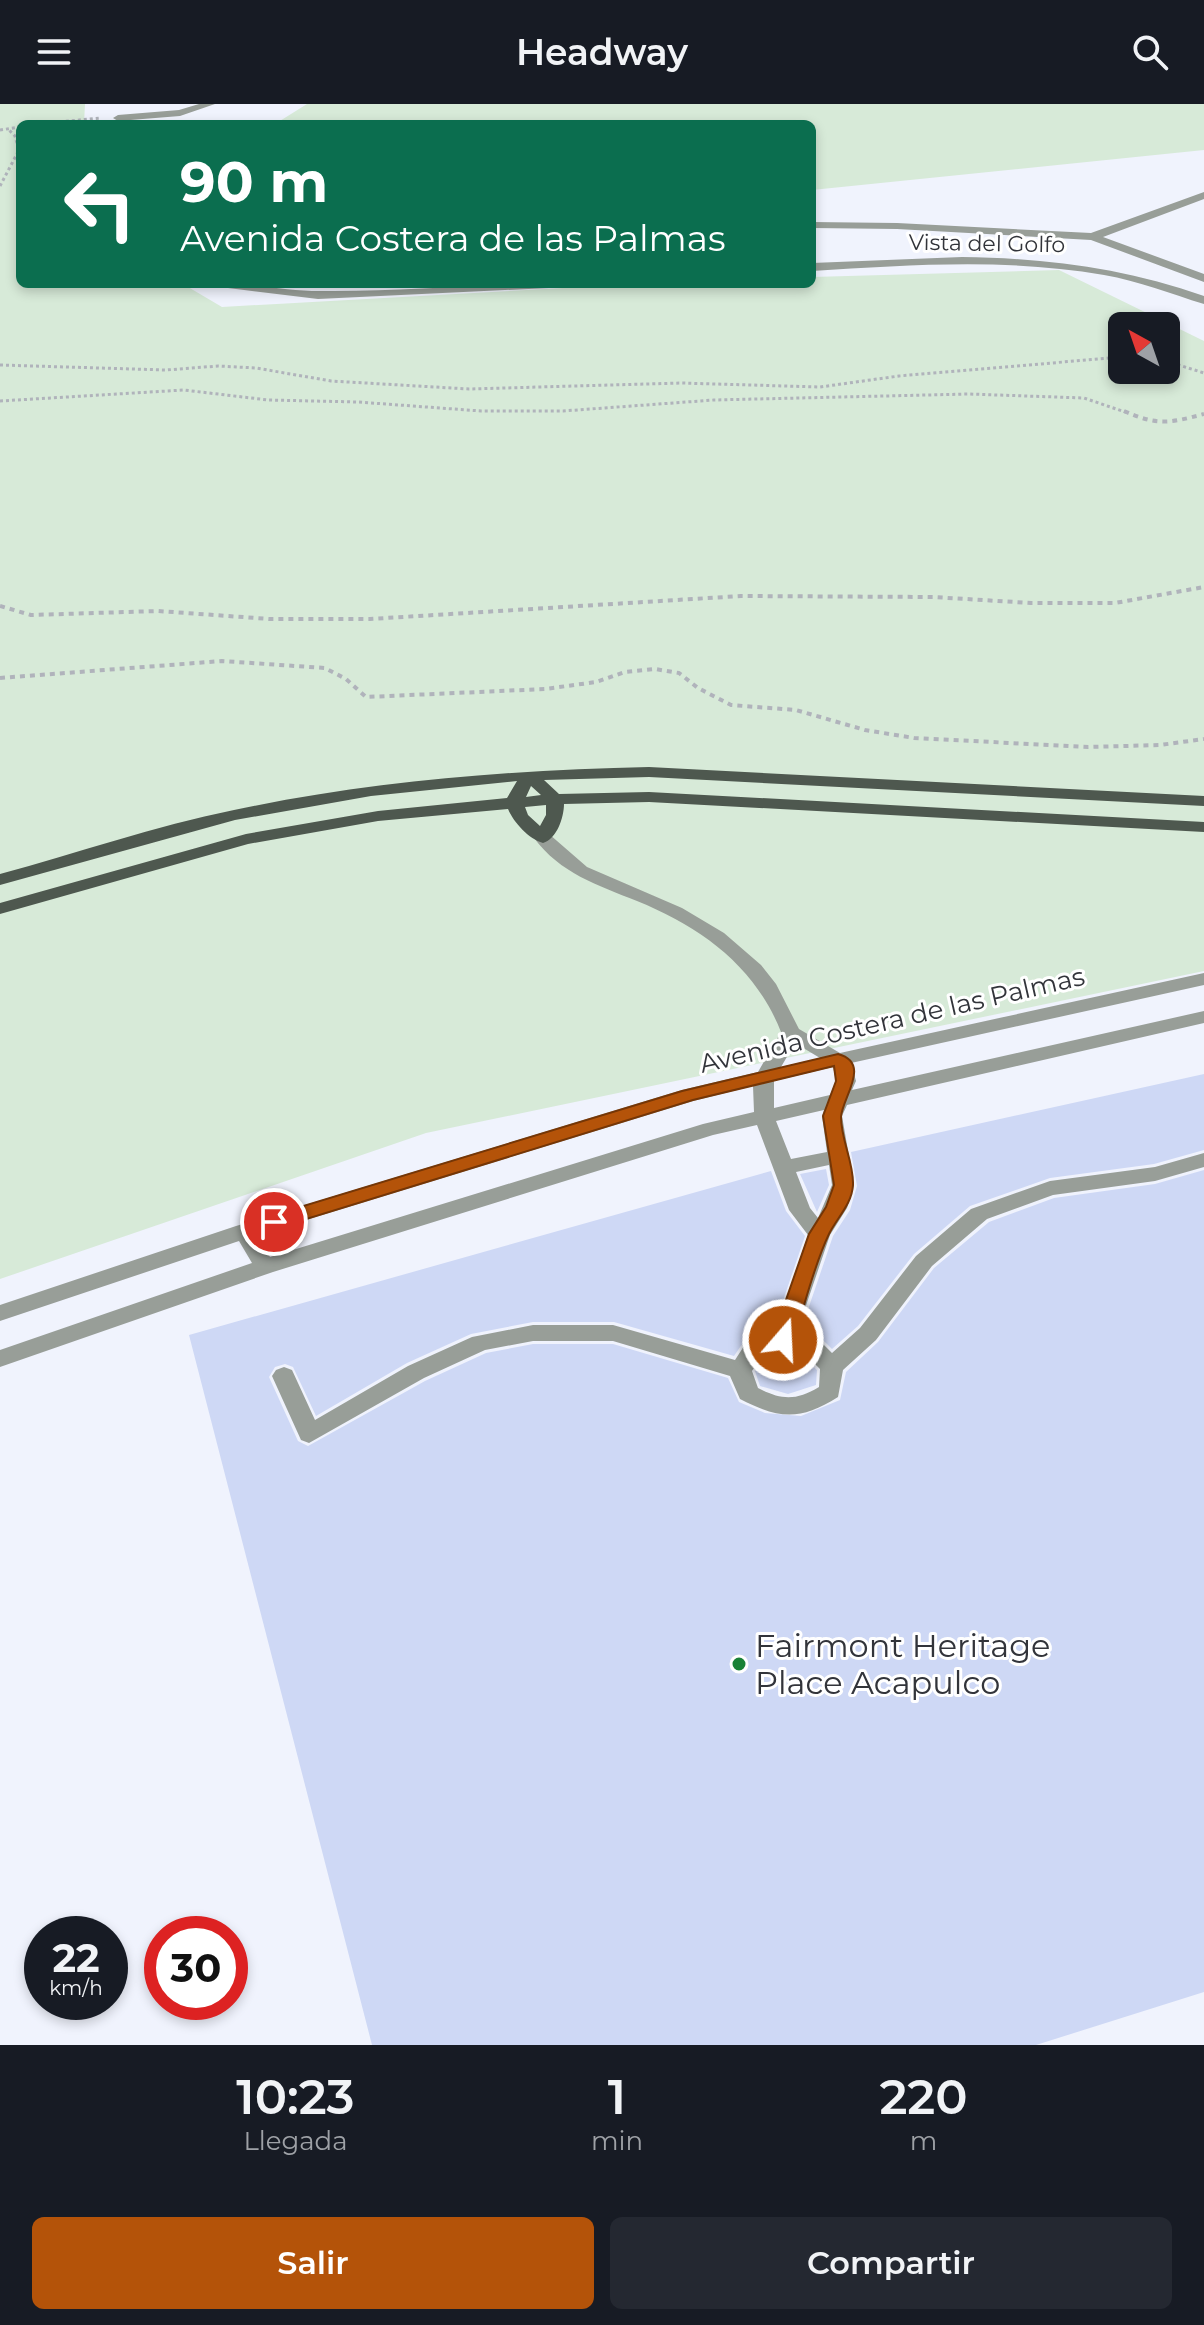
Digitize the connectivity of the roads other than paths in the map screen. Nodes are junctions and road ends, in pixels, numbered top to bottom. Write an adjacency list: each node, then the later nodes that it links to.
1 (210, 104): 2 (street)
2 (126, 120)
3 (1204, 195): 5 (street)
4 (816, 225): 5 (street)
5 (1092, 237): 7 (street)
6 (1146, 254): 7 (street); 9 (street); 10 (street)
7 (1103, 255): 8 (street, Vista del Golfo); 9 (street, Vista del Golfo)
8 (816, 267)
9 (1119, 272): 13 (street, Vista del Golfo)
10 (1204, 278)
11 (266, 288): 12 (street)
12 (470, 288)
13 (1204, 300)
14 (529, 775): 15 (main road); 16 (main road); 17 (main road); 20 (main road)
15 (555, 799): 17 (main road); 18 (main road); 19 (main road)
16 (1204, 801)
17 (514, 802): 19 (main road); 21 (main road)
18 (1204, 827)
19 (543, 838): 24 (street)
20 (0, 880)
21 (0, 909)
22 (1204, 979): 25 (street, Avenida Costera de las Palmas)
23 (1204, 1017): 27 (street)
24 (791, 1032): 25 (street); 26 (street)
25 (838, 1060): 26 (street, Avenida Costera de las Palmas); 27 (street)
26 (765, 1077): 28 (street); 32 (street, Avenida Costera de las Palmas)
27 (838, 1100): 28 (street); 29 (street)
28 (765, 1118): 31 (street); 34 (street)
29 (837, 1157): 31 (street); 33 (street)
30 (1204, 1160): 38 (street)
31 (785, 1167): 33 (street)
32 (244, 1231): 34 (street); 35 (street, Avenida Costera de las Palmas)
33 (819, 1234): 36 (street)
34 (265, 1267): 37 (street)
35 (0, 1313)
36 (783, 1340): 38 (street); 39 (street)
37 (0, 1359)
38 (832, 1367): 39 (street)
39 (740, 1370): 40 (street)
40 (284, 1376)

